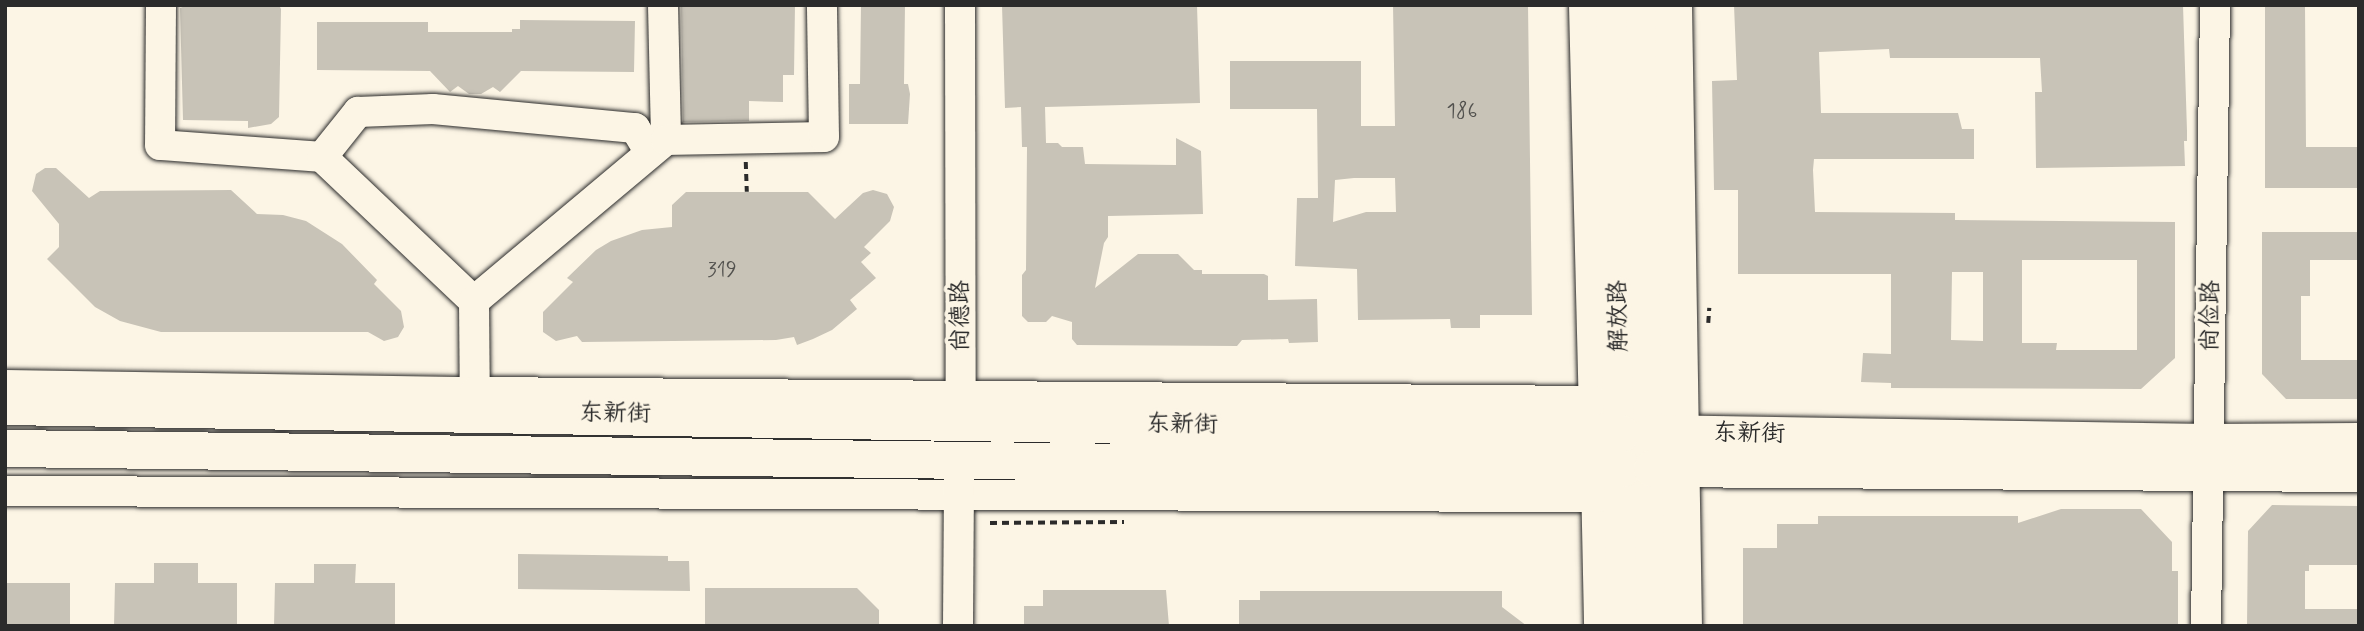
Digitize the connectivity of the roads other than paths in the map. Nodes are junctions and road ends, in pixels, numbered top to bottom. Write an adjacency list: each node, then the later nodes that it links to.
1 (161, 5): 11 (street)
2 (663, 5): 10 (street)
3 (822, 5): 10 (street)
4 (960, 5): 16 (street, 尚德路)
5 (1584, 5): 19 (street)
6 (1614, 5): 19 (main road, 解放路)
7 (1644, 5): 19 (main road, 解放路)
8 (1673, 5): 19 (main road)
9 (2215, 5): 20 (street, 尚俭路)
10 (658, 147): 11 (street); 12 (street)
11 (322, 157): 12 (street)
12 (474, 300): 14 (street)
13 (5, 385): 14 (street)
14 (475, 402): 15 (main road, 东新街); 16 (main road, 东新街)
15 (5, 406)
16 (961, 407): 19 (main road, 东新街); 22 (street, 尚德路)
17 (2359, 441): 20 (main road, 东新街)
18 (5, 448): 22 (main road, 东新街)
19 (1629, 450): 20 (main road, 东新街); 22 (main road, 东新街); 25 (street); 26 (main road, 解放路); 27 (main road, 解放路); 28 (main road)
20 (2208, 458): 21 (main road, 东新街); 29 (street, 尚俭路)
21 (2359, 474)
22 (959, 478): 23 (street); 24 (street, 尚德路)
23 (5, 491)
24 (958, 626)
25 (1599, 626)
26 (1625, 626)
27 (1655, 626)
28 (1683, 626)
29 (2206, 626)

